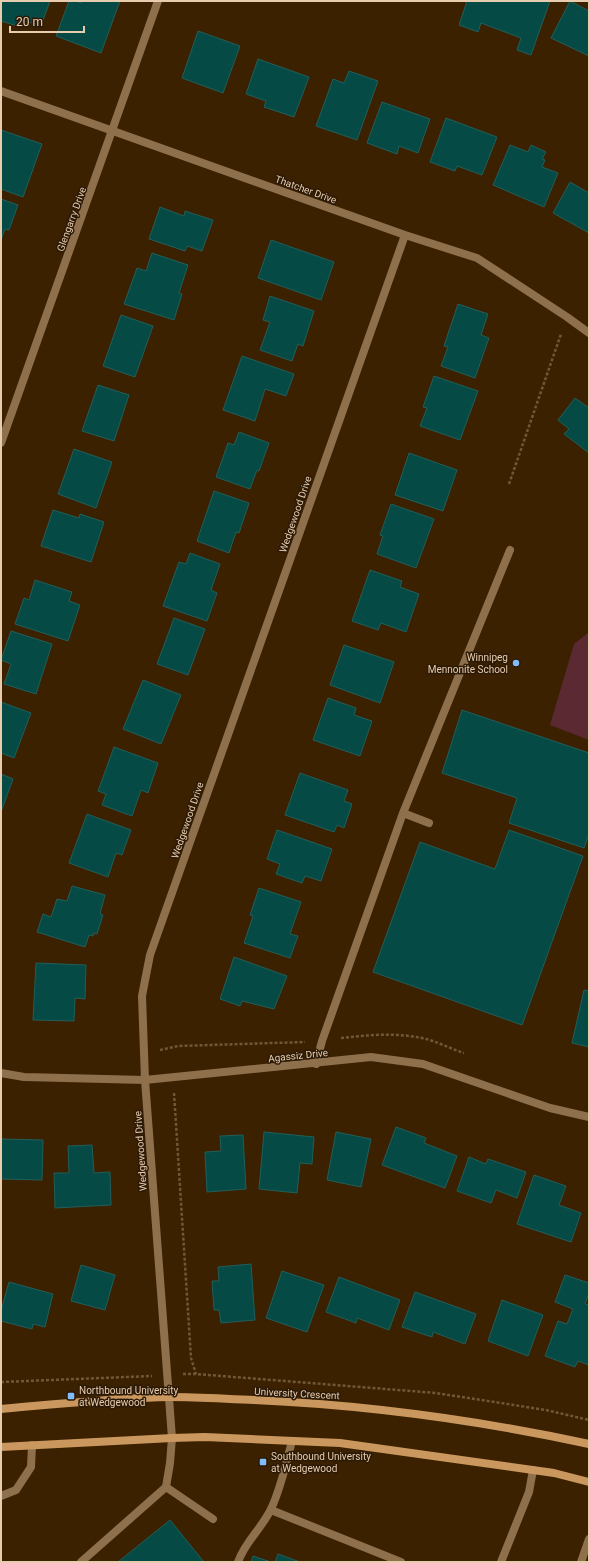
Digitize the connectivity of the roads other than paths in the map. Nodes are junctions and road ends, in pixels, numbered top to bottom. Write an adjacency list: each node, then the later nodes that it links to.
1 (158, 1): 3 (street, Glengarry Drive)
2 (1, 91): 3 (street, Thatcher Drive)
3 (113, 130): 4 (street, Thatcher Drive); 6 (street, Glengarry Drive)
4 (405, 234): 5 (street, Thatcher Drive); 12 (street, Wedgewood Drive)
5 (589, 333)
6 (1, 443)
7 (510, 550): 8 (street)
8 (403, 813): 9 (street); 10 (street)
9 (429, 823)
10 (316, 1064): 12 (street, Agassiz Drive); 13 (street, Agassiz Drive)
11 (1, 1073): 12 (street, Agassiz Drive)
12 (145, 1080): 14 (street, Wedgewood Drive)
13 (589, 1117)
14 (170, 1397): 15 (main road, University Crescent); 16 (street, Wedgewood Drive); 18 (main road, University Crescent)
15 (1, 1409)
16 (172, 1438): 17 (main road); 19 (main road); 23 (street, Wedgewood Drive)
17 (292, 1441): 21 (main road); 25 (street)
18 (589, 1444)
19 (32, 1445): 20 (main road); 24 (street)
20 (1, 1447)
21 (533, 1470): 22 (main road); 31 (street)
22 (589, 1482)
23 (166, 1487): 26 (street); 28 (street)
24 (1, 1496)
25 (270, 1510): 29 (street); 30 (street)
26 (213, 1519)
27 (589, 1539): 32 (street)
28 (81, 1562)
29 (238, 1562)
30 (401, 1562)
31 (501, 1562)
32 (581, 1562)

